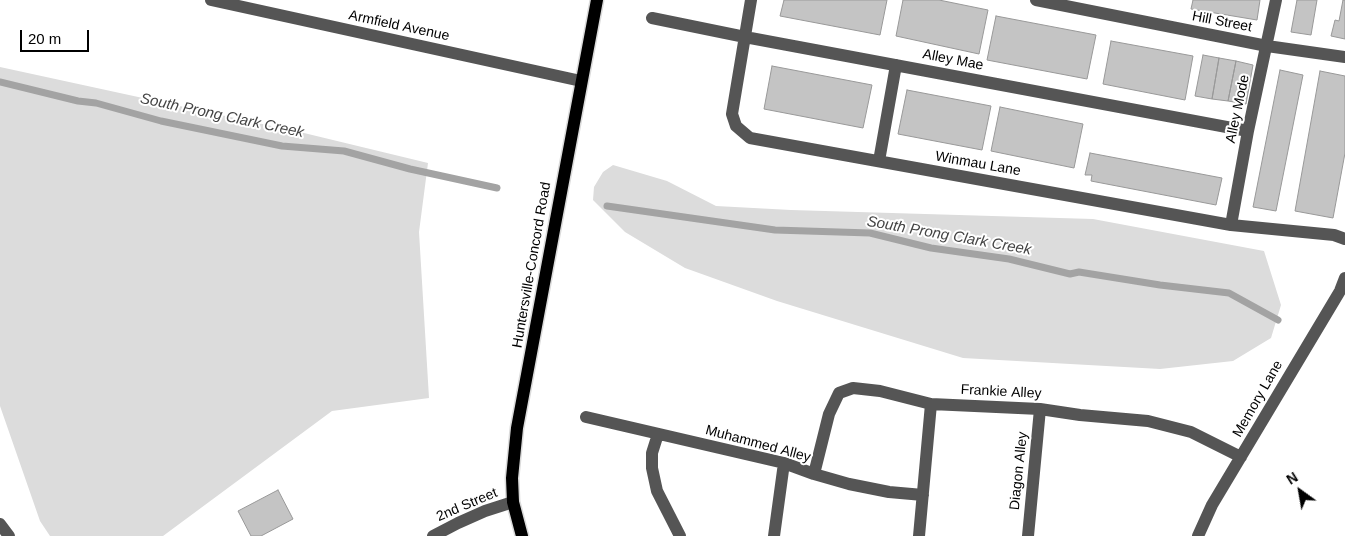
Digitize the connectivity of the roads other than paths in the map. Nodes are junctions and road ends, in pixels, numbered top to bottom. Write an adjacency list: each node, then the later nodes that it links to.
1 (211, 0): 11 (street, Armfield Avenue)
2 (597, 0): 11 (main road, Huntersville-Concord Road)
3 (751, 0): 7 (street, Winmau Lane)
4 (1036, 0): 8 (street, Hill Street)
5 (1276, 0): 8 (street, Alley Mode)
6 (652, 18): 7 (street, Alley Mae)
7 (745, 37): 10 (street, Alley Mae); 13 (street, Winmau Lane)
8 (1267, 46): 9 (street, Hill Street); 12 (street, Alley Mode)
9 (1345, 57)
10 (896, 65): 12 (street, Alley Mae); 13 (street)
11 (582, 81): 25 (main road, Huntersville-Concord Road)
12 (1248, 131): 14 (street, Alley Mode)
13 (879, 161): 14 (street, Winmau Lane)
14 (1231, 225): 15 (street, Winmau Lane)
15 (1345, 239)
16 (1345, 278): 21 (street, Memory Lane)
17 (931, 404): 18 (street, Frankie Alley); 23 (street, Frankie Alley); 24 (street)
18 (1040, 409): 21 (street, Frankie Alley); 33 (street, Diagon Alley)
19 (586, 417): 20 (street, Muhammed Alley)
20 (658, 434): 22 (street, Muhammed Alley); 30 (street)
21 (1241, 458): 34 (street, Memory Lane)
22 (784, 463): 23 (street, Muhammed Alley); 31 (street)
23 (814, 474): 24 (street, Muhammed Alley)
24 (923, 495): 32 (street)
25 (513, 502): 28 (street, 2nd Street); 29 (main road, Huntersville-Concord Road)
26 (0, 524): 27 (street)
27 (9, 536)
28 (433, 536)
29 (522, 536)
30 (680, 536)
31 (774, 536)
32 (919, 536)
33 (1028, 536)
34 (1198, 536)

